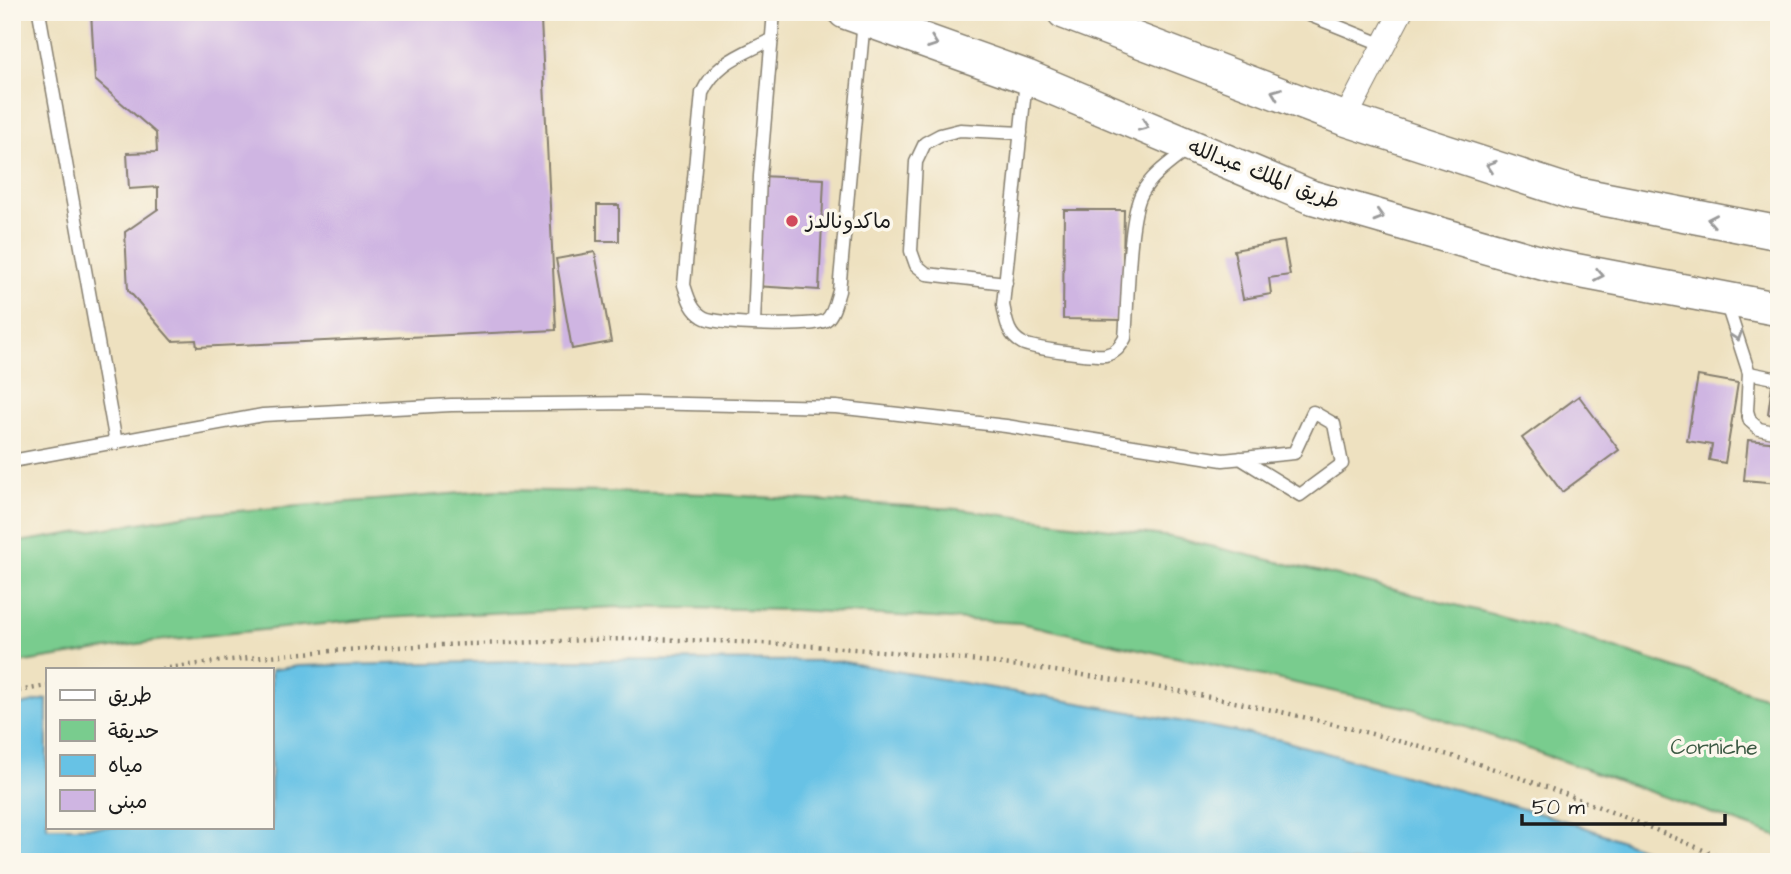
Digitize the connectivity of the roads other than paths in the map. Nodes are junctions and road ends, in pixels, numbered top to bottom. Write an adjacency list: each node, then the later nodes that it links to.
1 (39, 12): 21 (lane)
2 (774, 12): 7 (lane)
3 (1065, 12): 10 (street, one-way to 3)
4 (1302, 12): 8 (lane)
5 (1401, 12): 8 (street)
6 (855, 16): 9 (street, طريق الملك عبدالله, one-way to 9); 17 (lane)
7 (772, 39): 17 (lane); 17 (lane)
8 (1384, 45): 10 (street)
9 (1027, 76): 11 (lane); 12 (street, طريق الملك عبدالله, one-way to 12)
10 (1345, 119): 13 (street, one-way to 10)
11 (1021, 133): 14 (lane); 14 (lane)
12 (1192, 146): 14 (lane); 15 (street, طريق الملك عبدالله, one-way to 15)
13 (1779, 233)
14 (1006, 283)
15 (1725, 299): 16 (street, طريق الملك عبدالله); 18 (lane, one-way to 18)
16 (1779, 309)
17 (754, 323)
18 (1749, 373): 19 (lane); 20 (lane)
19 (1779, 379)
20 (1779, 433)
21 (116, 443): 22 (lane); 23 (lane)
22 (1240, 458): 22 (lane)
23 (12, 461)

